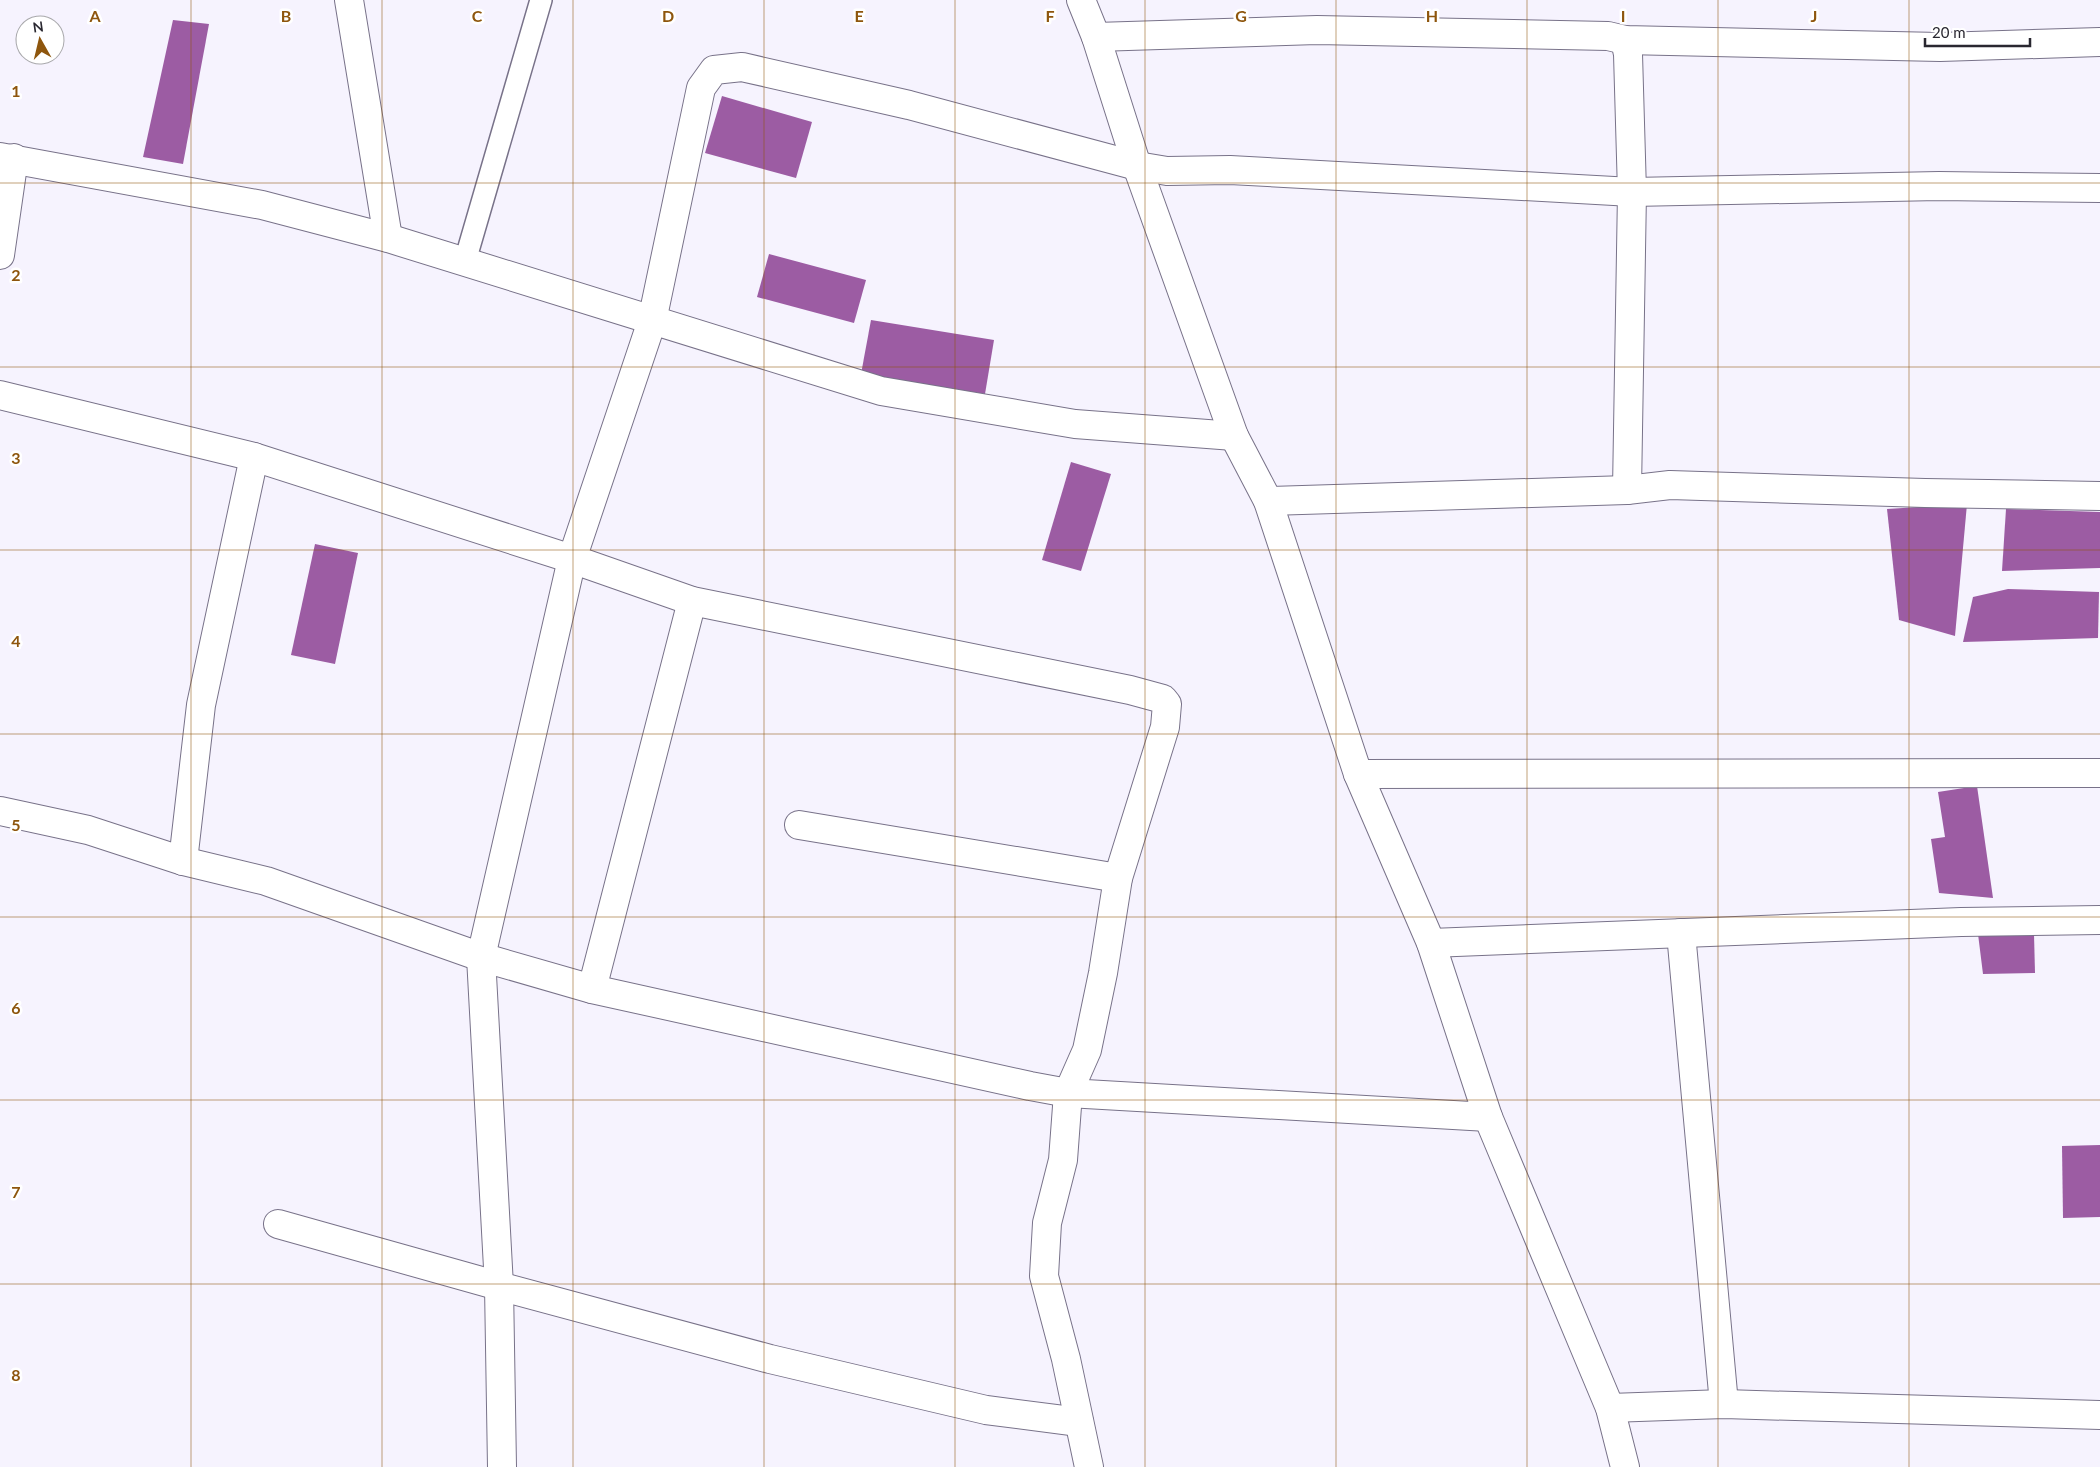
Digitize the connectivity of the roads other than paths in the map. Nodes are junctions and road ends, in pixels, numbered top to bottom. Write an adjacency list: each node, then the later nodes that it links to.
1 (349, 0): 11 (street)
2 (540, 0): 13 (lane)
3 (1081, 0): 4 (street)
4 (1096, 37): 5 (street); 8 (street)
5 (1625, 40): 6 (street); 10 (street)
6 (2100, 42)
7 (7, 157): 11 (street); 12 (street)
8 (1137, 166): 10 (street); 14 (street); 16 (street)
9 (2100, 188): 10 (street)
10 (1632, 192): 18 (street)
11 (388, 238): 13 (street)
12 (0, 255)
13 (465, 261): 14 (street)
14 (652, 321): 16 (street); 21 (street)
15 (0, 394): 17 (street)
16 (1234, 436): 20 (street)
17 (254, 457): 21 (street); 27 (street)
18 (1626, 490): 19 (street); 20 (street)
19 (2100, 496)
20 (1268, 501): 24 (street)
21 (572, 559): 22 (street); 32 (street)
22 (692, 601): 28 (street); 33 (street)
23 (2100, 773): 24 (street)
24 (1358, 774): 31 (street)
25 (0, 812): 27 (street)
26 (799, 825): 28 (street)
27 (183, 861): 32 (street)
28 (1118, 878): 34 (street)
29 (2100, 920): 30 (street)
30 (1681, 934): 31 (street); 38 (street)
31 (1431, 943): 35 (street)
32 (481, 957): 33 (street); 37 (street)
33 (592, 989): 34 (street)
34 (1068, 1093): 35 (street); 41 (street)
35 (1488, 1117): 39 (street)
36 (278, 1224): 37 (street)
37 (499, 1286): 41 (street); 42 (street)
38 (1724, 1404): 39 (street); 40 (street)
39 (1610, 1408): 44 (street)
40 (2100, 1415)
41 (1079, 1422): 43 (street)
42 (502, 1467)
43 (1090, 1467)
44 (1625, 1467)

